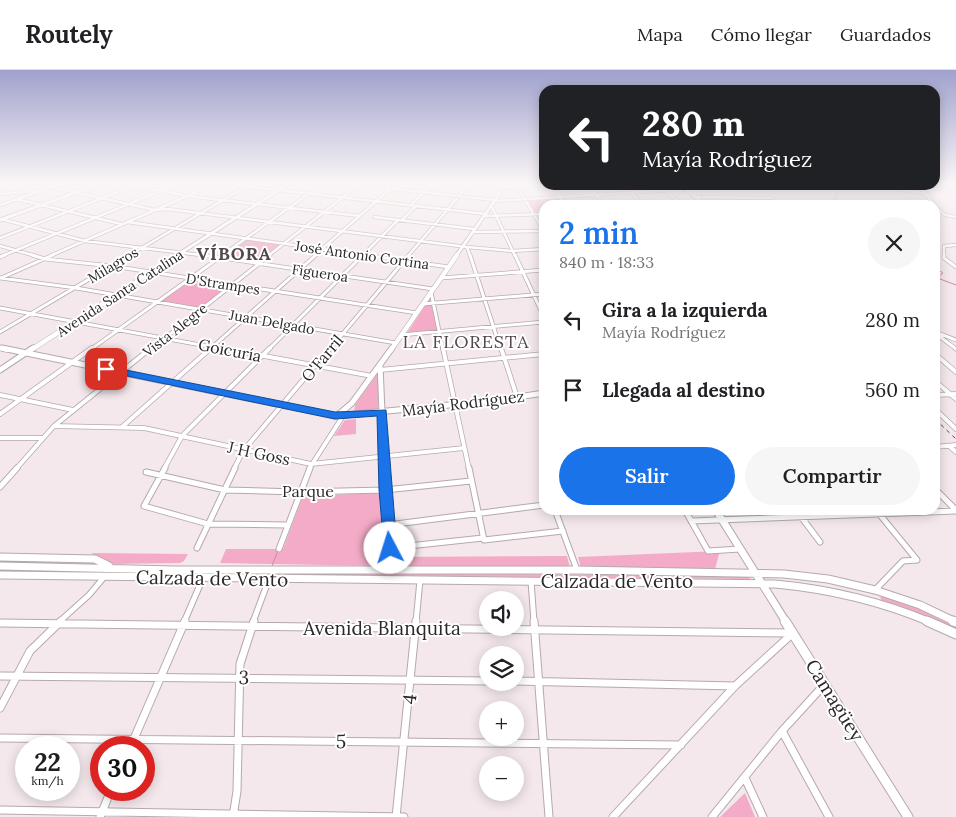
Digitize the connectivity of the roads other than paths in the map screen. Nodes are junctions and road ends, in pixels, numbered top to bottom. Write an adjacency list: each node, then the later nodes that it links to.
1 (496, 217): 27 (street)
2 (50, 218): 20 (street)
3 (95, 218): 18 (street); 26 (street)
4 (137, 218): 16 (street)
5 (195, 218): 22 (street, Milagros)
6 (235, 218): 17 (street); 28 (main road, Avenida Santa Catalina)
7 (276, 218): 17 (street)
8 (316, 218): 21 (street, Vista Alegre)
9 (358, 218): 25 (street)
10 (381, 218): 15 (street)
11 (402, 218): 15 (street)
12 (439, 218): 19 (street, O'Farril)
13 (483, 218): 24 (main road)
14 (1, 219): 20 (street, Figueroa)
15 (400, 220): 19 (street); 29 (street)
16 (128, 222): 18 (street); 22 (street, José Antonio Cortina)
17 (269, 223): 21 (street); 31 (street)
18 (122, 224): 32 (street)
19 (434, 224): 24 (street); 33 (street, O'Farril)
20 (30, 226): 26 (street, Figueroa); 30 (street)
21 (305, 227): 25 (street); 34 (street, Vista Alegre)
22 (175, 230): 28 (street, José Antonio Cortina); 37 (street, Milagros)
23 (539, 230): 27 (street)
24 (474, 231): 27 (street); 38 (main road)
25 (342, 232): 29 (street); 41 (street)
26 (58, 233): 32 (street, Figueroa); 40 (street)
27 (504, 233): 42 (street)
28 (210, 234): 31 (street, José Antonio Cortina); 43 (main road, Avenida Santa Catalina)
29 (381, 236): 33 (street); 44 (street)
30 (0, 238)
31 (246, 239): 34 (street, José Antonio Cortina); 46 (street)
32 (86, 241): 37 (street, Figueroa); 47 (street)
33 (420, 241): 38 (street); 48 (street, O'Farril)
34 (283, 244): 41 (street, José Antonio Cortina); 49 (street, Vista Alegre)
35 (956, 245): 52 (street)
36 (0, 246): 40 (street, D'Strampes)
37 (145, 247): 43 (street, Figueroa); 50 (street, Milagros)
38 (465, 247): 42 (street); 51 (main road); 58 (street)
39 (539, 249): 42 (street)
40 (17, 250): 45 (street); 47 (street, D'Strampes)
41 (322, 250): 44 (street, José Antonio Cortina); 53 (street)
42 (512, 251): 55 (street)
43 (183, 252): 46 (street, Figueroa); 56 (main road, Avenida Santa Catalina)
44 (363, 255): 48 (street, José Antonio Cortina); 57 (street)
45 (0, 257)
46 (219, 258): 49 (street, Figueroa); 60 (street)
47 (45, 259): 50 (street, D'Strampes); 59 (street)
48 (404, 261): 51 (street, José Antonio Cortina); 62 (street, O'Farril)
49 (258, 264): 53 (street, Figueroa); 63 (street, Vista Alegre)
50 (112, 266): 56 (street, D'Strampes); 64 (street, Milagros)
51 (449, 266): 61 (main road)
52 (955, 266)
53 (300, 270): 57 (street, Figueroa); 66 (street)
54 (539, 270): 55 (street)
55 (522, 272): 58 (street); 69 (street)
56 (152, 273): 60 (street, D'Strampes); 68 (main road, Avenida Santa Catalina)
57 (342, 276): 62 (street, Figueroa); 70 (street)
58 (477, 276): 61 (street); 71 (street)
59 (0, 278): 64 (street, Juan Delgado)
60 (190, 278): 63 (street, D'Strampes); 72 (street)
61 (441, 278): 65 (main road)
62 (387, 282): 65 (street, Figueroa); 75 (street, O'Farril)
63 (233, 285): 66 (street, D'Strampes); 78 (street, Vista Alegre)
64 (76, 288): 68 (street, Juan Delgado); 80 (street, Milagros)
65 (432, 290): 73 (street); 74 (main road)
66 (274, 292): 70 (street, D'Strampes); 81 (street)
67 (539, 294): 69 (street)
68 (117, 295): 72 (street, Juan Delgado); 82 (main road, Avenida Santa Catalina)
69 (534, 295): 71 (street); 76 (street)
70 (319, 299): 75 (street, D'Strampes); 84 (street)
71 (484, 299): 73 (street); 85 (street)
72 (157, 302): 78 (street, Juan Delgado); 86 (street)
73 (434, 303): 74 (street); 88 (street)
74 (423, 304): 79 (main road)
75 (366, 306): 79 (street, D'Strampes); 89 (street, O'Farril)
76 (539, 306)
77 (0, 308): 80 (street, Goicuría)
78 (201, 309): 81 (street, Juan Delgado); 93 (street, Vista Alegre)
79 (417, 313): 91 (main road)
80 (32, 314): 82 (street, Goicuría); 87 (street, Milagros)
81 (246, 317): 84 (street, Juan Delgado); 96 (street)
82 (76, 321): 86 (street, Goicuría); 99 (main road, Avenida Santa Catalina)
83 (539, 322): 85 (street)
84 (292, 325): 89 (street, Juan Delgado); 101 (street)
85 (493, 327): 88 (street); 102 (street)
86 (120, 329): 93 (street, Goicuría); 104 (street)
87 (0, 332)
88 (440, 332): 91 (street); 105 (street)
89 (342, 334): 95 (street, Juan Delgado); 106 (street, O'Farril)
90 (940, 334): 94 (street)
91 (401, 335): 95 (main road)
92 (940, 336): 98 (street)
93 (164, 338): 96 (street, Goicuría); 109 (street, Vista Alegre)
94 (956, 340)
95 (396, 343): 107 (main road)
96 (212, 347): 101 (street, Goicuría); 112 (street)
97 (0, 348): 99 (main road, Mayía Rodríguez)
98 (956, 349)
99 (27, 353): 104 (main road, Mayía Rodríguez); 108 (main road, Avenida Santa Catalina)
100 (539, 354): 102 (street)
101 (262, 356): 106 (street, Goicuría); 114 (street)
102 (504, 358): 105 (street); 119 (street)
103 (940, 358): 110 (street)
104 (72, 362): 109 (main road, Mayía Rodríguez); 120 (street)
105 (447, 364): 107 (street); 123 (street)
106 (315, 366): 111 (street, Goicuría); 124 (street, O'Farril)
107 (380, 368): 111 (main road); 126 (main road)
108 (0, 370)
109 (122, 372): 112 (main road, Mayía Rodríguez); 125 (street, Vista Alegre)
110 (956, 372)
111 (372, 376): 122 (main road)
112 (172, 382): 114 (main road, Mayía Rodríguez); 133 (street)
113 (940, 385): 118 (street)
114 (226, 393): 124 (main road, Mayía Rodríguez); 135 (street)
115 (539, 394): 119 (main road, Mayía Rodríguez)
116 (0, 395): 120 (street)
117 (940, 395): 118 (street)
118 (954, 395): 121 (street)
119 (517, 397): 123 (main road, Mayía Rodríguez)
120 (20, 399): 125 (street); 127 (street)
121 (956, 399)
122 (352, 403): 129 (main road); 130 (main road)
123 (455, 404): 126 (main road, Mayía Rodríguez); 141 (street)
124 (282, 405): 130 (main road, Mayía Rodríguez); 142 (street, O'Farril)
125 (73, 410): 132 (street, Vista Alegre)
126 (382, 412): 129 (main road, Mayía Rodríguez); 144 (street)
127 (0, 414)
128 (940, 414): 134 (street)
129 (353, 415): 131 (main road, Mayía Rodríguez)
130 (335, 416): 131 (main road, Mayía Rodríguez)
131 (343, 416): 145 (street)
132 (54, 426): 133 (street, J H Goss); 137 (street, Vista Alegre)
133 (122, 427): 135 (street, J H Goss)
134 (956, 429)
135 (182, 436): 142 (street, J H Goss); 147 (street)
136 (0, 438): 137 (street)
137 (43, 438): 149 (street, Vista Alegre)
138 (956, 445): 139 (street)
139 (949, 446): 140 (street); 143 (street)
140 (940, 447)
141 (464, 448): 144 (street, J H Goss); 148 (street)
142 (243, 451): 145 (street, J H Goss); 150 (street, O'Farril)
143 (956, 452)
144 (384, 457): 145 (street, J H Goss); 151 (street)
145 (311, 464): 152 (street)
146 (146, 472): 147 (street, Parque)
147 (160, 475): 150 (street, Parque); 166 (street)
148 (471, 481): 151 (street, Parque); 157 (street)
149 (0, 487)
150 (225, 490): 152 (street, Parque); 166 (street, O'Farril)
151 (385, 490): 152 (street, Parque); 168 (street)
152 (299, 492): 167 (street)
153 (940, 494): 156 (street)
154 (539, 506): 157 (street)
155 (940, 510): 156 (street)
156 (956, 510)
157 (478, 513): 168 (street); 170 (street)
158 (557, 515): 169 (street)
159 (688, 515): 165 (street)
160 (720, 515): 164 (main road, Camagüey)
161 (832, 515): 163 (street)
162 (881, 515): 189 (street)
163 (801, 517): 164 (street); 171 (street)
164 (723, 520): 165 (street); 174 (main road, Camagüey)
165 (691, 521): 174 (street)
166 (208, 524): 167 (street); 172 (street, O'Farril)
167 (287, 525): 173 (street)
168 (388, 525): 170 (street)
169 (563, 530): 170 (street); 178 (street)
170 (483, 539)
171 (820, 542)
172 (197, 548)
173 (279, 549)
174 (741, 549): 179 (main road, Camagüey)
175 (0, 557): 177 (main road, Calzada de Vento)
176 (0, 566): 177 (main road, Calzada de Vento)
177 (111, 567): 178 (main road, Calzada de Vento); 181 (street)
178 (577, 570): 179 (main road, Calzada de Vento)
179 (756, 573): 183 (main road, Calzada de Vento); 187 (main road, Camagüey)
180 (0, 575): 181 (main road, Calzada de Vento)
181 (106, 576): 182 (main road, Calzada de Vento); 193 (street)
182 (203, 578): 184 (main road, Calzada de Vento); 194 (street)
183 (825, 578): 188 (main road); 189 (main road, Calzada de Vento)
184 (269, 579): 185 (main road, Calzada de Vento); 195 (street)
185 (420, 580): 186 (main road, Calzada de Vento); 196 (street, 4)
186 (530, 581): 187 (main road, Calzada de Vento); 197 (street)
187 (762, 583): 188 (main road, Calzada de Vento); 198 (main road, Camagüey)
188 (829, 590): 190 (main road, Calzada de Vento)
189 (875, 590): 190 (main road); 191 (main road, Calzada de Vento)
190 (876, 602): 199 (main road, Calzada de Vento)
191 (956, 622)
192 (0, 624): 193 (street, Avenida Blanquita)
193 (59, 624): 194 (street, Avenida Blanquita); 200 (street)
194 (183, 624): 195 (street, Avenida Blanquita); 202 (street)
195 (251, 627): 196 (street, Avenida Blanquita); 203 (street)
196 (416, 628): 197 (street, Avenida Blanquita); 204 (street, 4)
197 (535, 629): 198 (street, Avenida Blanquita); 207 (street)
198 (793, 633): 208 (main road, Camagüey); 209 (street)
199 (956, 634)
200 (17, 675): 201 (street, 3); 202 (street, 3); 210 (street)
201 (0, 676)
202 (160, 676): 203 (street, 3); 212 (street)
203 (239, 677): 204 (street, 3); 216 (street)
204 (410, 680): 205 (street, 3); 217 (street, 4)
205 (479, 681)
206 (524, 681): 207 (street)
207 (538, 681): 209 (street); 218 (street)
208 (825, 684): 211 (street); 232 (main road, Camagüey)
209 (735, 686): 219 (street)
210 (0, 708)
211 (782, 731): 220 (street); 231 (street)
212 (135, 736)
213 (0, 738): 214 (street, 5)
214 (90, 738)
215 (155, 738): 216 (street, 5)
216 (237, 740): 217 (street, 5); 224 (street)
217 (404, 742): 218 (street, 5); 225 (street, 4)
218 (543, 743): 219 (street, 5); 227 (street)
219 (681, 745): 228 (street)
220 (745, 778): 229 (street); 230 (street)
221 (107, 801): 223 (street)
222 (0, 810): 223 (street)
223 (101, 815): 224 (street)
224 (234, 815): 225 (street)
225 (396, 817): 226 (street)
226 (404, 817)
227 (549, 817)
228 (613, 817)
229 (712, 817)
230 (762, 817)
231 (829, 817)
232 (908, 817)

